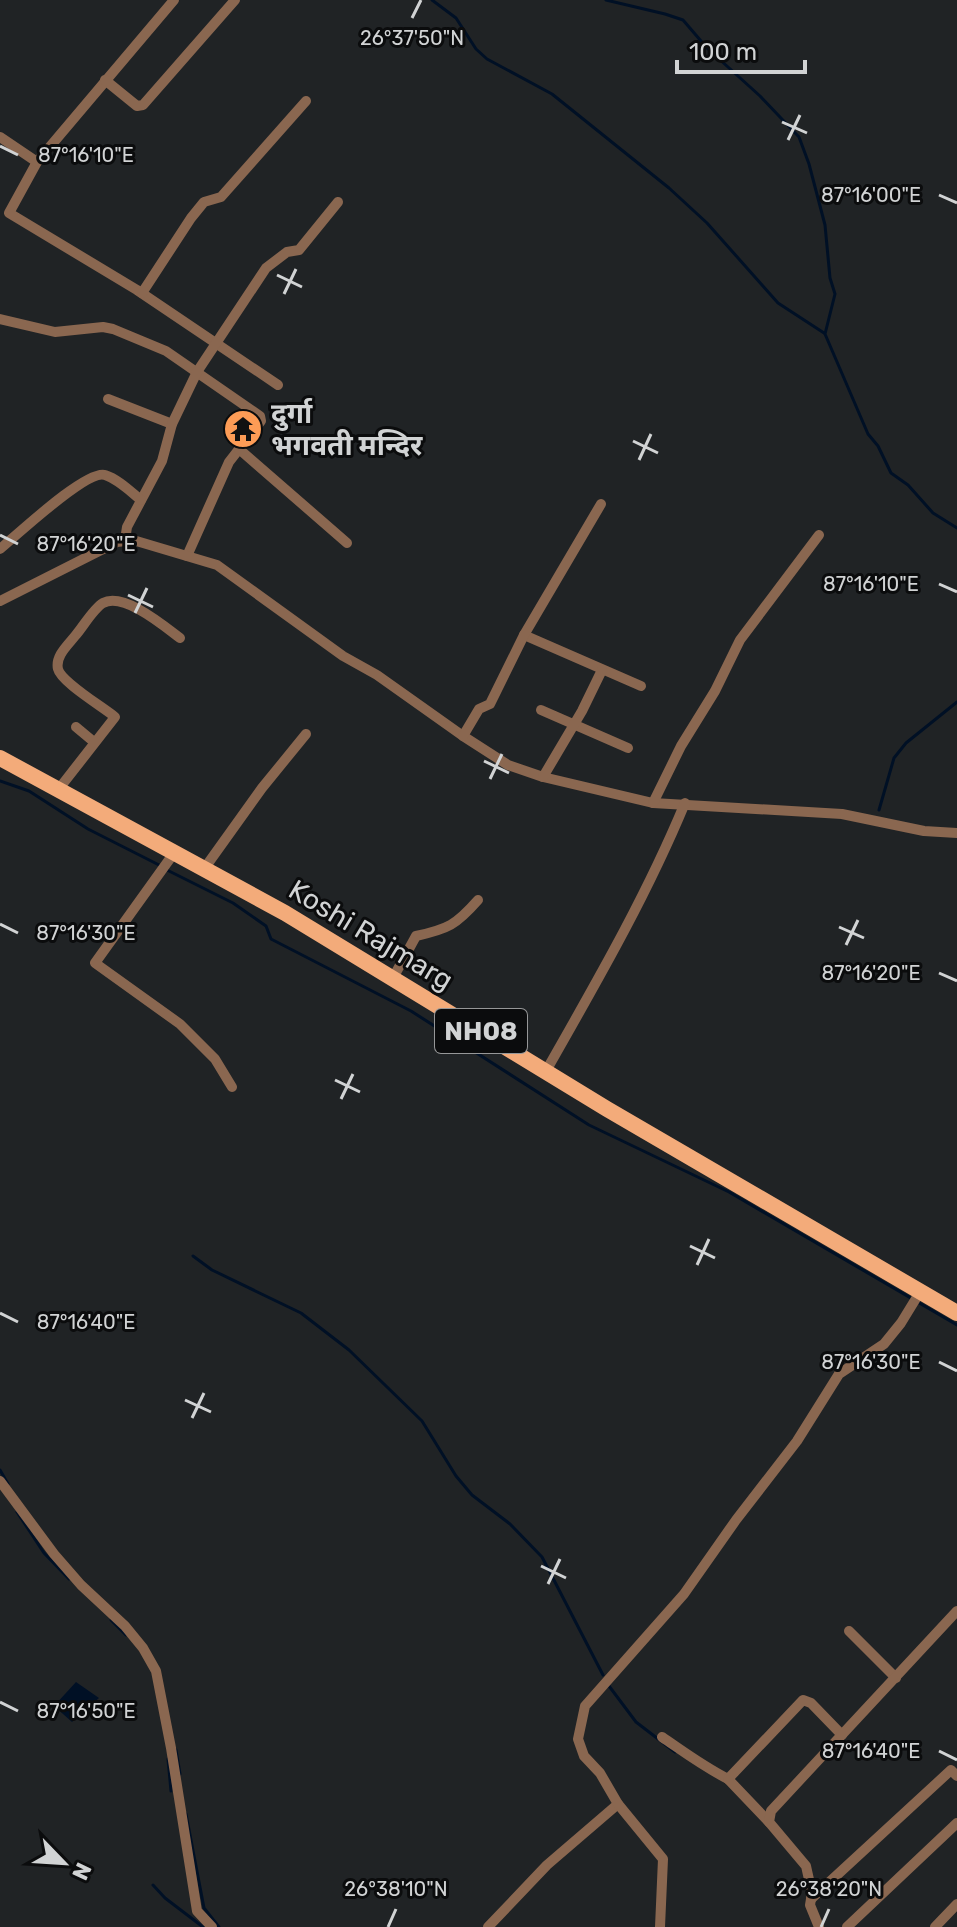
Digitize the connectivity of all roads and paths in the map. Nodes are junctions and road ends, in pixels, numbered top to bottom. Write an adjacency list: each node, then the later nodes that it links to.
1 (174, 0): 3 (street)
2 (235, 0): 3 (street)
3 (105, 80): 6 (street)
4 (306, 101): 8 (street)
5 (0, 137): 6 (street)
6 (37, 162): 8 (street)
7 (338, 202): 10 (street)
8 (142, 293): 10 (street)
9 (0, 319): 11 (street)
10 (215, 344): 11 (street); 12 (street)
11 (197, 372): 14 (street); 15 (street)
12 (278, 385)
13 (108, 399): 14 (street)
14 (172, 424): 16 (street)
15 (239, 449): 20 (street); 22 (street)
16 (141, 500): 19 (street); 21 (street)
17 (601, 504): 24 (street)
18 (819, 535): 38 (street)
19 (125, 540): 22 (street); 23 (street)
20 (347, 543)
21 (0, 549)
22 (187, 556): 32 (street)
23 (0, 601)
24 (524, 635): 26 (street); 32 (street)
25 (180, 638): 33 (street)
26 (602, 670): 27 (street); 29 (street)
27 (641, 686)
28 (541, 710): 29 (street)
29 (575, 723): 34 (street); 36 (street)
30 (76, 727): 33 (street)
31 (306, 734): 42 (street)
32 (463, 736): 36 (street)
33 (94, 742): 37 (street)
34 (628, 748)
35 (0, 758): 37 (main road, Koshi Rajmarg / NH08)
36 (543, 777): 38 (street)
37 (58, 790): 41 (main road, Koshi Rajmarg / NH08)
38 (653, 803): 39 (street)
39 (685, 803): 40 (street); 45 (street)
40 (957, 833)
41 (174, 853): 42 (main road, Koshi Rajmarg / NH08); 46 (street)
42 (204, 869): 44 (main road, Koshi Rajmarg / NH08)
43 (478, 900): 44 (street)
44 (393, 978): 45 (main road, Koshi Rajmarg / NH08)
45 (546, 1071): 47 (main road, Koshi Rajmarg / NH08)
46 (232, 1087)
47 (916, 1299): 48 (main road, Koshi Rajmarg / NH08); 57 (street)
48 (957, 1313)
49 (0, 1481): 62 (street)
50 (957, 1611): 52 (street)
51 (849, 1631): 52 (street)
52 (896, 1678): 53 (street)
53 (842, 1735): 56 (street); 58 (street)
54 (662, 1737): 56 (street)
55 (955, 1770): 60 (street)
56 (728, 1779): 58 (street)
57 (618, 1804): 63 (street); 64 (street)
58 (769, 1822): 60 (street)
59 (957, 1823): 66 (street)
60 (811, 1899): 65 (street)
61 (957, 1904): 67 (street)
62 (212, 1927)
63 (488, 1927)
64 (660, 1927)
65 (819, 1927)
66 (847, 1927)
67 (935, 1927)

